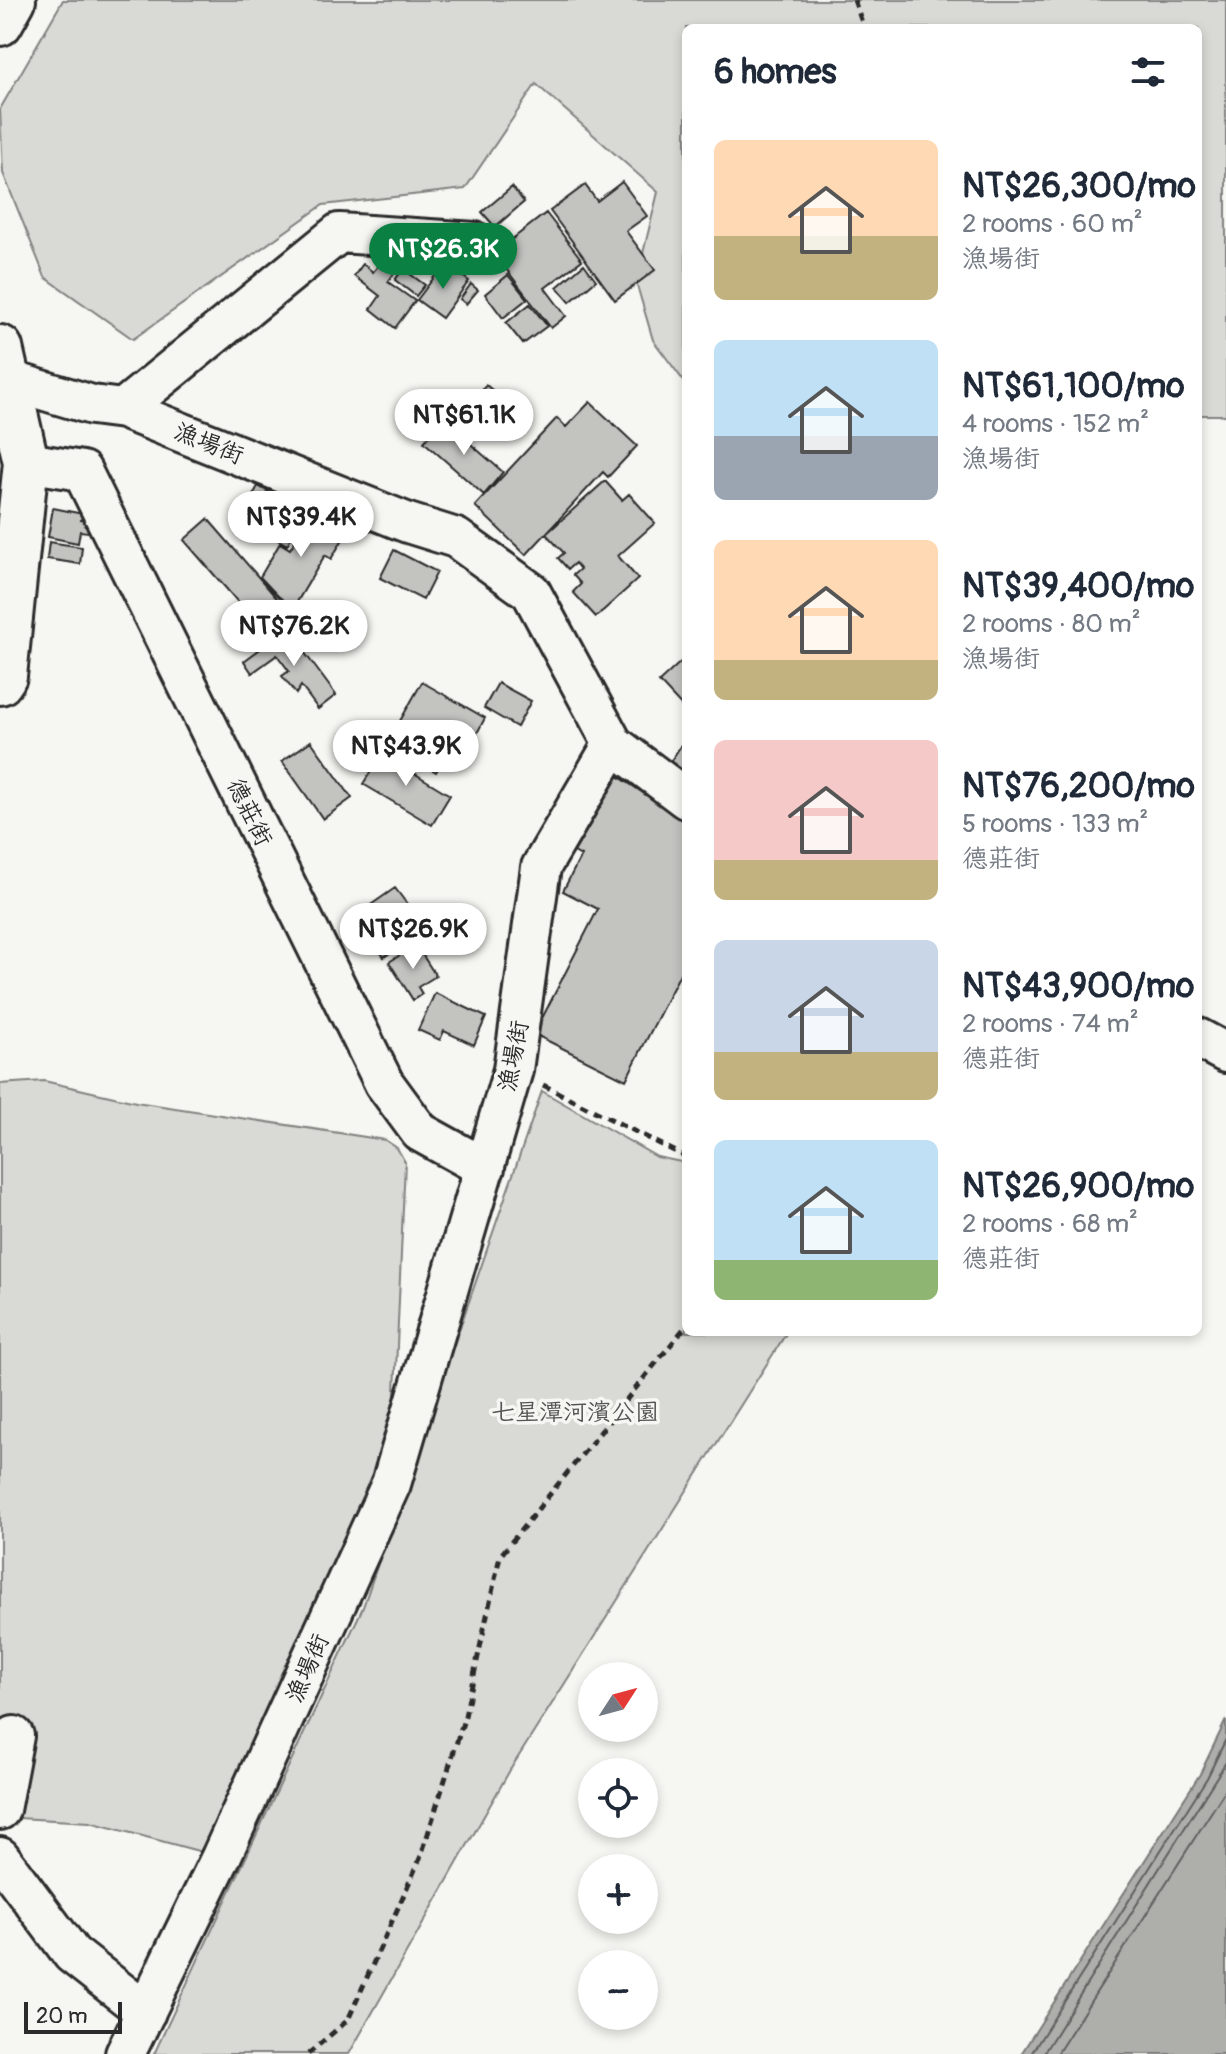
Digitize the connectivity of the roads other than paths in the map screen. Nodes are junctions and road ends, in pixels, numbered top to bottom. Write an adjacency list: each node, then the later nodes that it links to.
1 (13, 0): 2 (main road)
2 (0, 23)
3 (475, 242): 5 (street)
4 (5, 364): 5 (street, 漁場街); 6 (main road)
5 (123, 409): 8 (street, 漁場街)
6 (26, 462): 7 (main road); 12 (street, 德莊街)
7 (0, 682)
8 (613, 744): 9 (street); 12 (street, 漁場街)
9 (682, 796)
10 (1202, 1040): 11 (street)
11 (1226, 1053)
12 (485, 1168): 16 (street, 漁場街)
13 (14, 1736): 14 (street)
14 (0, 1810)
15 (0, 1857): 16 (street)
16 (146, 2012): 17 (street, 漁場街)
17 (125, 2054)

